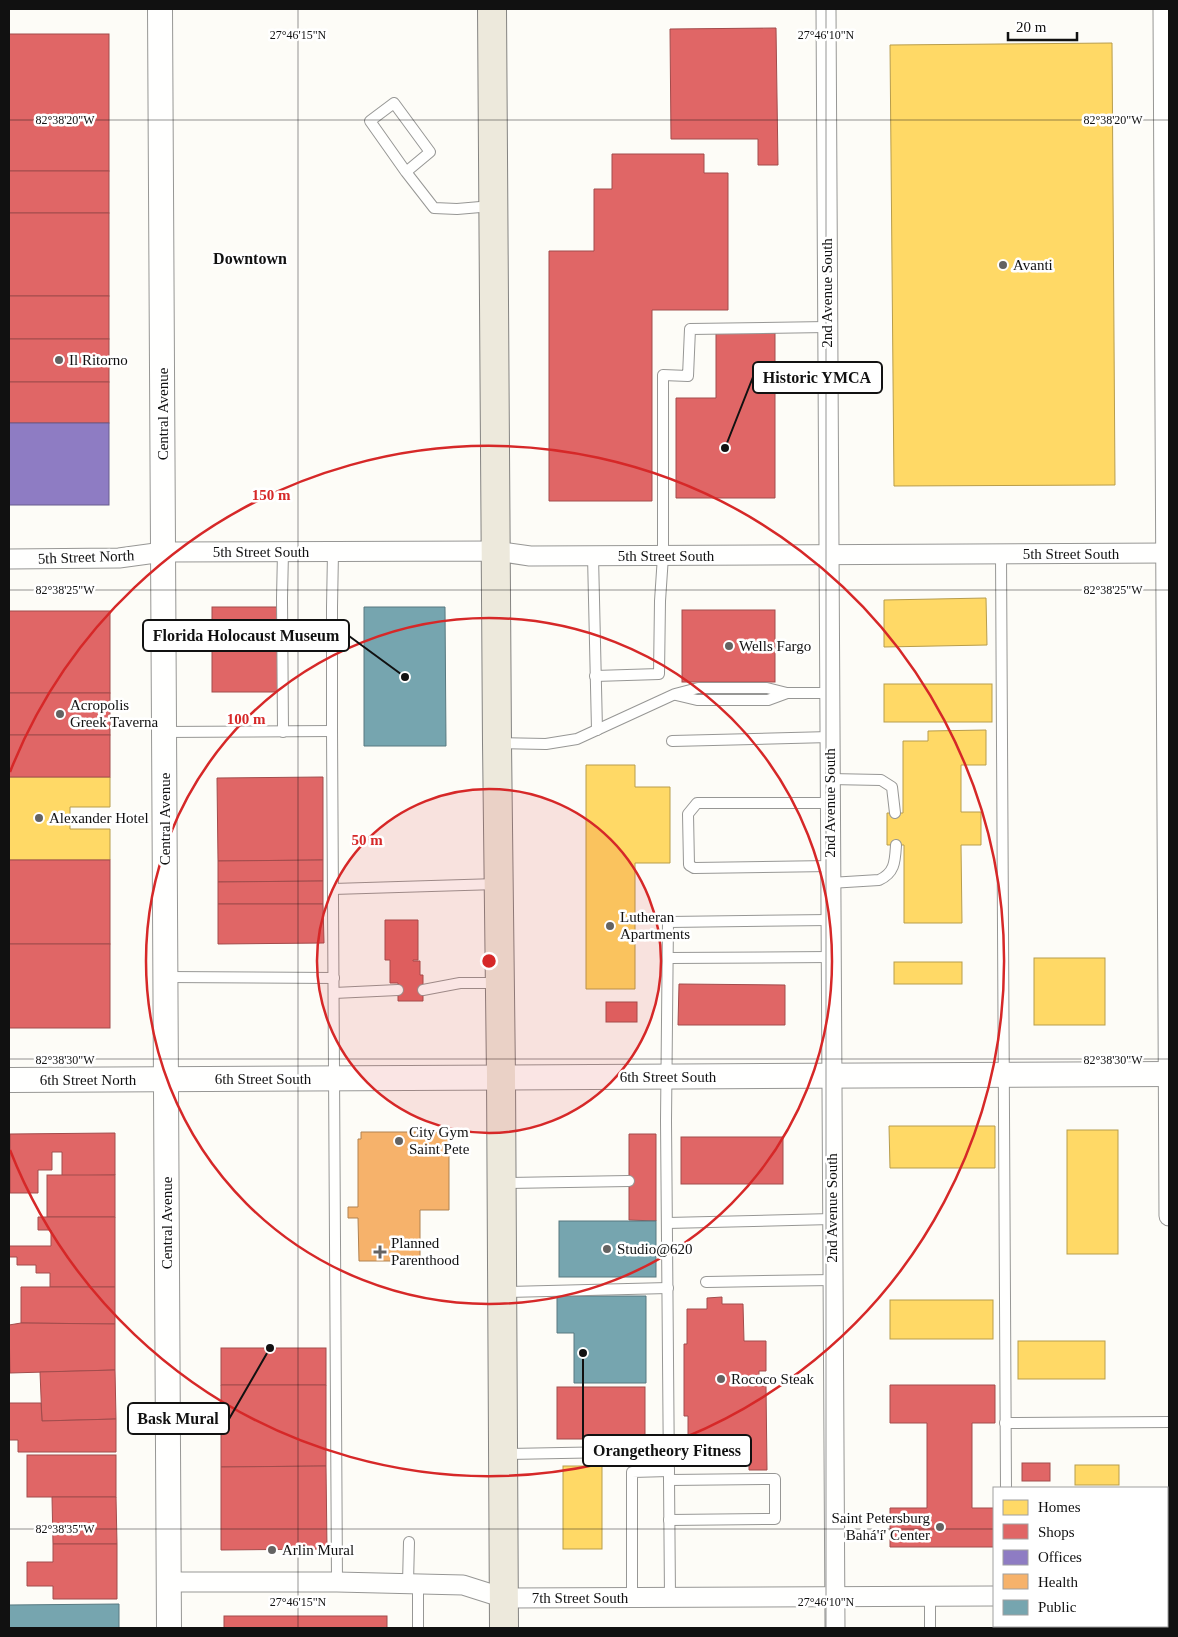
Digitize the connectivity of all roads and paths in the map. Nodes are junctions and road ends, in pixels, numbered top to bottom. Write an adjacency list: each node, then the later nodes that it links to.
1 (160, 9): 10 (street, Central Avenue)
2 (492, 9): 7 (main road)
3 (826, 9): 8 (street, 2nd Avenue South)
4 (1163, 9): 5 (street)
5 (1166, 142): 13 (street)
6 (406, 172): 6 (lane); 7 (lane)
7 (493, 206): 9 (main road)
8 (827, 327): 15 (street, 2nd Avenue South); 17 (lane)
9 (496, 551): 12 (street, 5th Street South); 16 (street, 5th Street South); 28 (main road)
10 (163, 552): 11 (street, 5th Street South); 18 (street, 5th Street North); 23 (street, Central Avenue)
11 (283, 552): 12 (street, 5th Street South); 24 (lane)
12 (333, 552): 25 (lane)
13 (1168, 553): 14 (street, 5th Street South); 20 (street)
14 (1001, 554): 15 (street, 5th Street South); 47 (lane)
15 (829, 555): 17 (street, 5th Street South); 21 (street, 2nd Avenue South)
16 (593, 556): 17 (street, 5th Street South); 19 (lane)
17 (663, 556): 19 (lane)
18 (9, 559)
19 (595, 676): 22 (lane)
20 (1168, 692): 37 (street)
21 (830, 693): 22 (lane); 26 (street, 2nd Avenue South)
22 (597, 730): 28 (lane)
23 (164, 732): 24 (lane); 40 (street, Central Avenue)
24 (283, 732): 25 (lane)
25 (332, 732): 35 (lane)
26 (830, 737): 27 (lane); 29 (street, 2nd Avenue South)
27 (672, 741)
28 (497, 743): 34 (main road)
29 (830, 779): 30 (street, 2nd Avenue South); 31 (lane)
30 (830, 803): 33 (street, 2nd Avenue South); 33 (lane)
31 (895, 813)
32 (896, 845): 33 (lane)
33 (830, 875): 36 (street, 2nd Avenue South)
34 (498, 884): 35 (lane); 42 (main road)
35 (333, 889): 41 (lane)
36 (830, 920): 38 (street, 2nd Avenue South); 39 (lane)
37 (1168, 923): 46 (street)
38 (831, 957): 39 (lane); 48 (street, 2nd Avenue South)
39 (668, 958): 50 (lane)
40 (166, 977): 41 (lane); 52 (street, Central Avenue)
41 (334, 978): 45 (lane)
42 (500, 983): 44 (lane); 49 (main road)
43 (398, 990): 45 (lane)
44 (423, 990)
45 (334, 992): 51 (lane)
46 (1169, 1074): 47 (street, 6th Street South); 58 (street)
47 (1003, 1075): 48 (street, 6th Street South); 66 (lane)
48 (832, 1076): 50 (street, 6th Street South); 59 (street, 2nd Avenue South)
49 (501, 1077): 50 (street, 6th Street South); 51 (street, 6th Street South); 57 (main road)
50 (666, 1077): 55 (lane)
51 (334, 1078): 52 (street, 6th Street South); 74 (lane)
52 (166, 1079): 53 (street, 6th Street North); 73 (street, Central Avenue)
53 (9, 1080)
54 (656, 1180): 55 (lane)
55 (667, 1180): 60 (lane)
56 (629, 1181): 57 (lane)
57 (502, 1183): 64 (main road)
58 (1169, 1216)
59 (832, 1219): 60 (lane); 61 (street, 2nd Avenue South)
60 (667, 1223): 63 (lane)
61 (833, 1280): 62 (lane); 78 (street, 2nd Avenue South)
62 (706, 1282)
63 (668, 1288): 64 (lane); 67 (lane)
64 (502, 1292): 68 (main road)
65 (1169, 1422): 66 (lane)
66 (1005, 1423): 70 (lane)
67 (669, 1451): 68 (lane); 69 (lane)
68 (504, 1454): 79 (main road)
69 (669, 1476): 71 (lane); 71 (lane); 80 (lane)
70 (1006, 1487)
71 (669, 1520): 81 (lane)
72 (409, 1542): 75 (lane)
73 (169, 1582): 74 (street, 7th Street South); 82 (street, Central Avenue)
74 (337, 1582): 75 (street, 7th Street South)
75 (413, 1583): 79 (street, 7th Street South); 83 (lane)
76 (930, 1596): 77 (street, 7th Street South); 78 (street, 7th Street South); 86 (lane)
77 (993, 1596)
78 (835, 1597): 81 (street, 7th Street South); 85 (street, 2nd Avenue South)
79 (504, 1598): 80 (street, 7th Street South); 84 (main road)
80 (632, 1598): 81 (street, 7th Street South)
81 (670, 1598)
82 (169, 1628)
83 (418, 1628)
84 (504, 1628)
85 (835, 1628)
86 (930, 1628)

